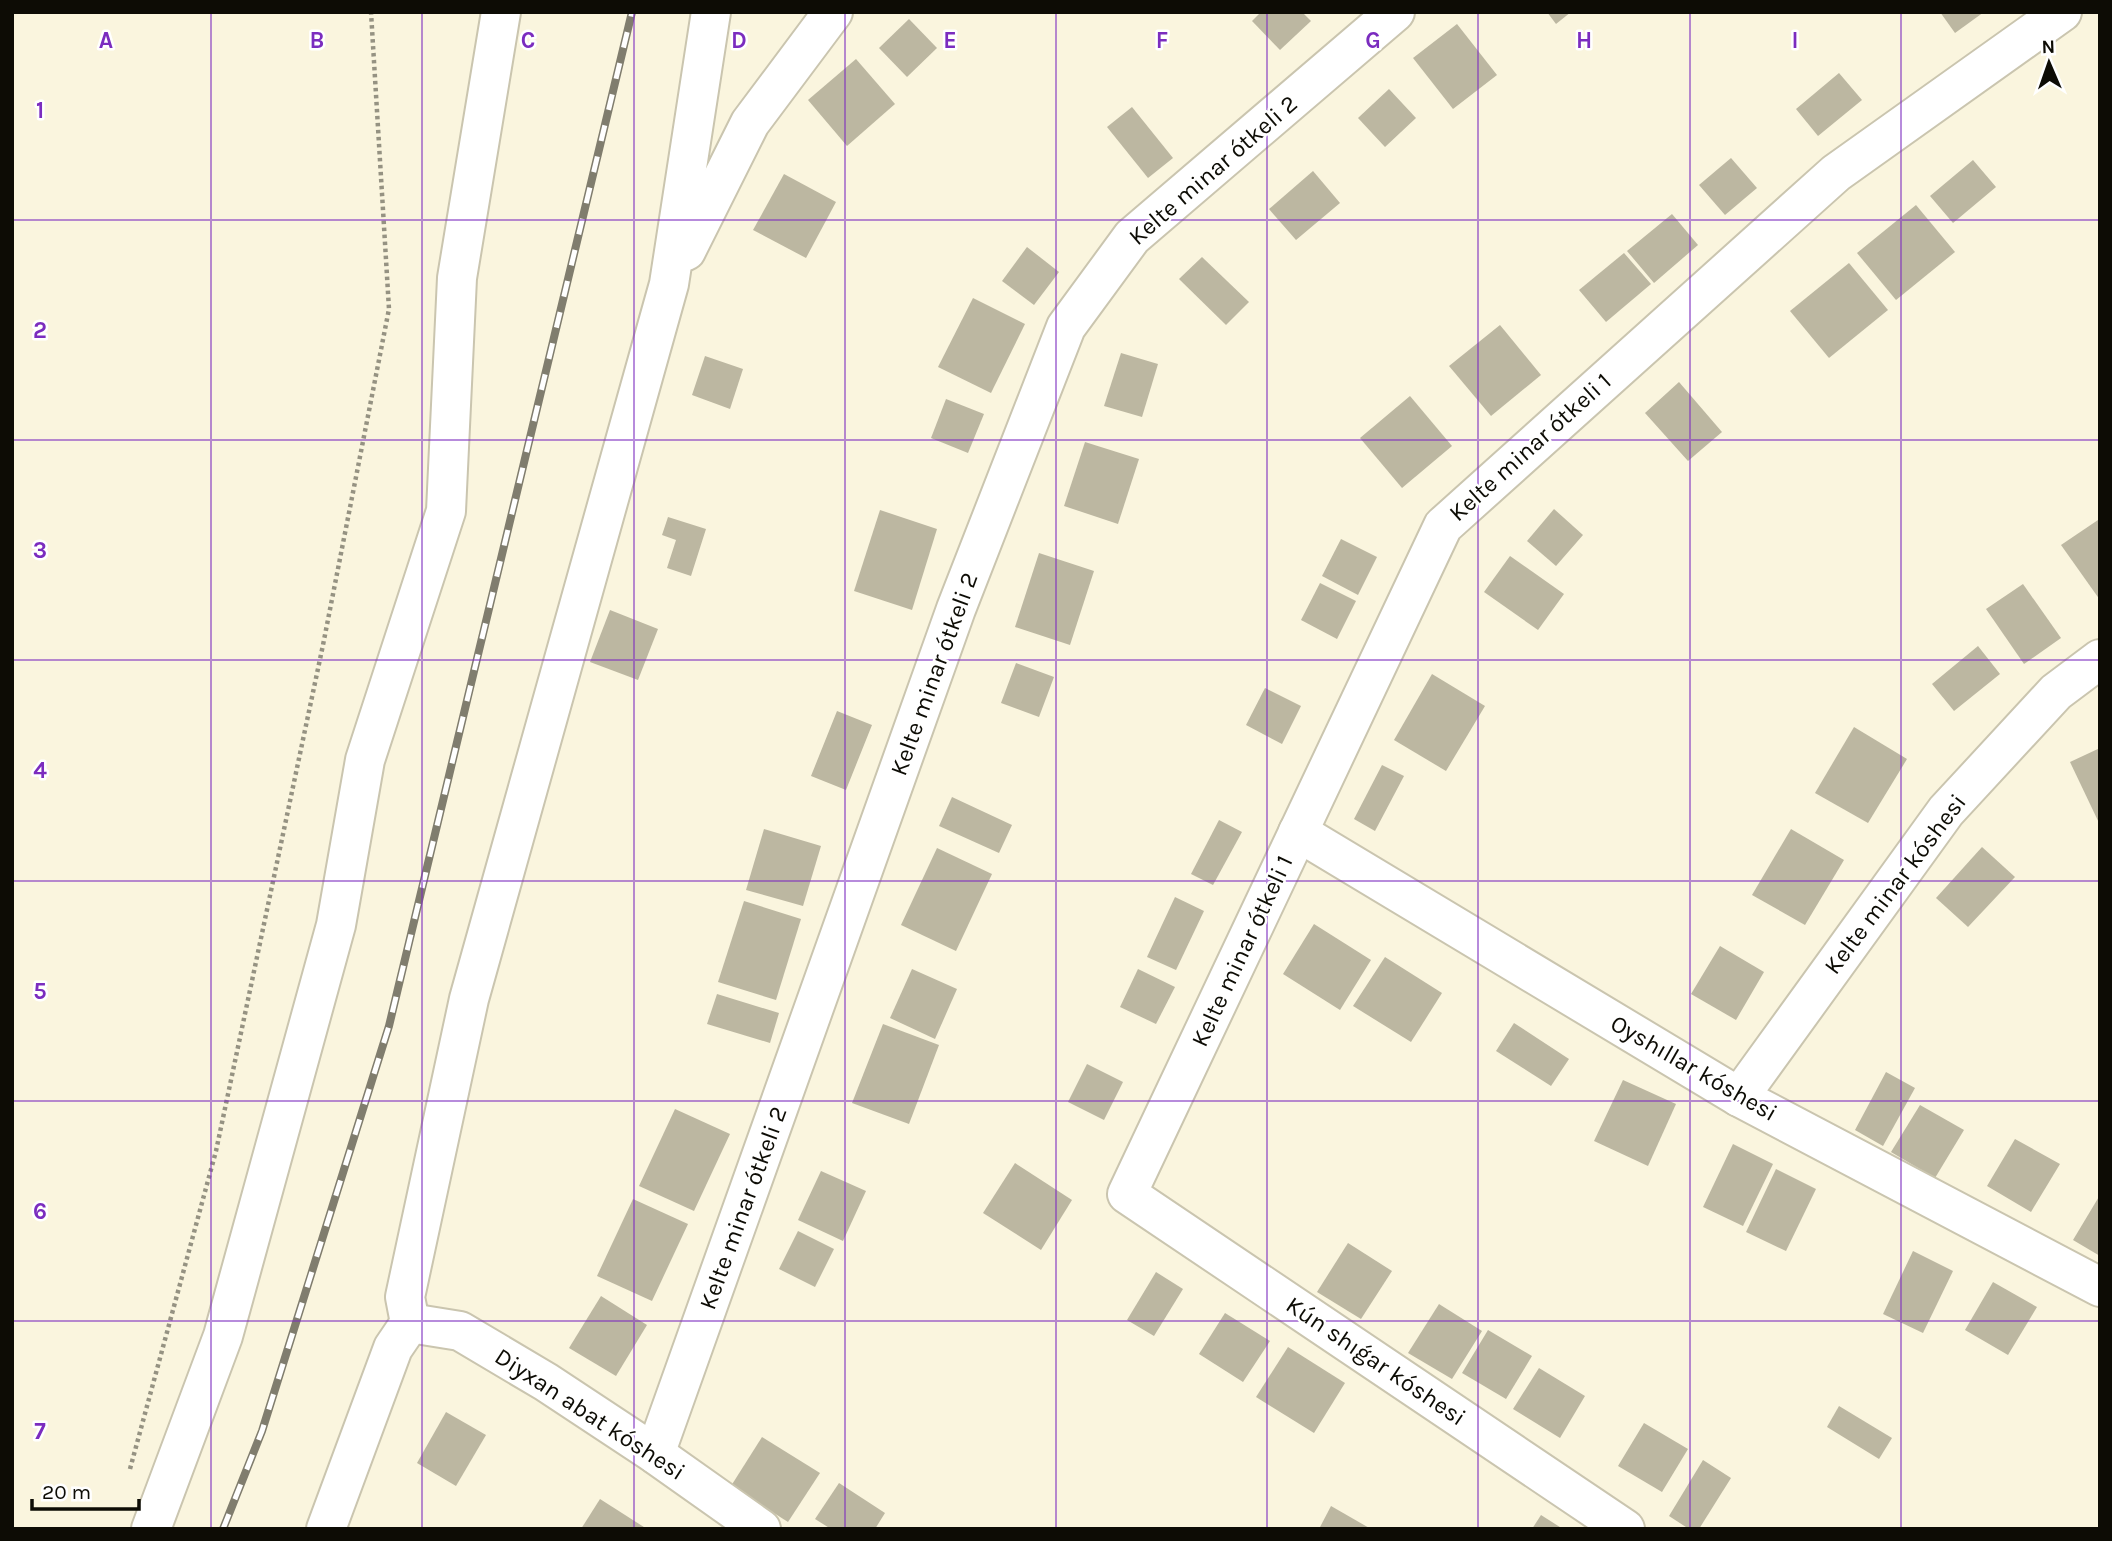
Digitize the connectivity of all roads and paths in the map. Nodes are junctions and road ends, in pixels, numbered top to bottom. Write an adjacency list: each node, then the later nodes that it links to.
1 (371, 12): 15 (path)
2 (501, 12): 16 (street)
3 (711, 12): 7 (street)
4 (833, 12): 7 (street)
5 (1395, 12): 14 (street, Kelte minar ótkeli 2)
6 (2062, 12): 9 (street, Kelte minar ótkeli 1)
7 (669, 284): 13 (street)
8 (2100, 659): 10 (street, Kelte minar kóshesi)
9 (1298, 831): 10 (street, Oyshıllar kóshesi); 11 (street, Kelte minar ótkeli 1)
10 (1739, 1097): 12 (street, Oyshıllar kóshesi)
11 (1127, 1194): 19 (street, Kún shıǵar kóshesi)
12 (2100, 1287)
13 (410, 1323): 14 (street, Diyxan abat kóshesi); 17 (street)
14 (655, 1454): 18 (street, Diyxan abat kóshesi)
15 (129, 1475)
16 (151, 1529)
17 (326, 1529)
18 (761, 1529)
19 (1625, 1529)

